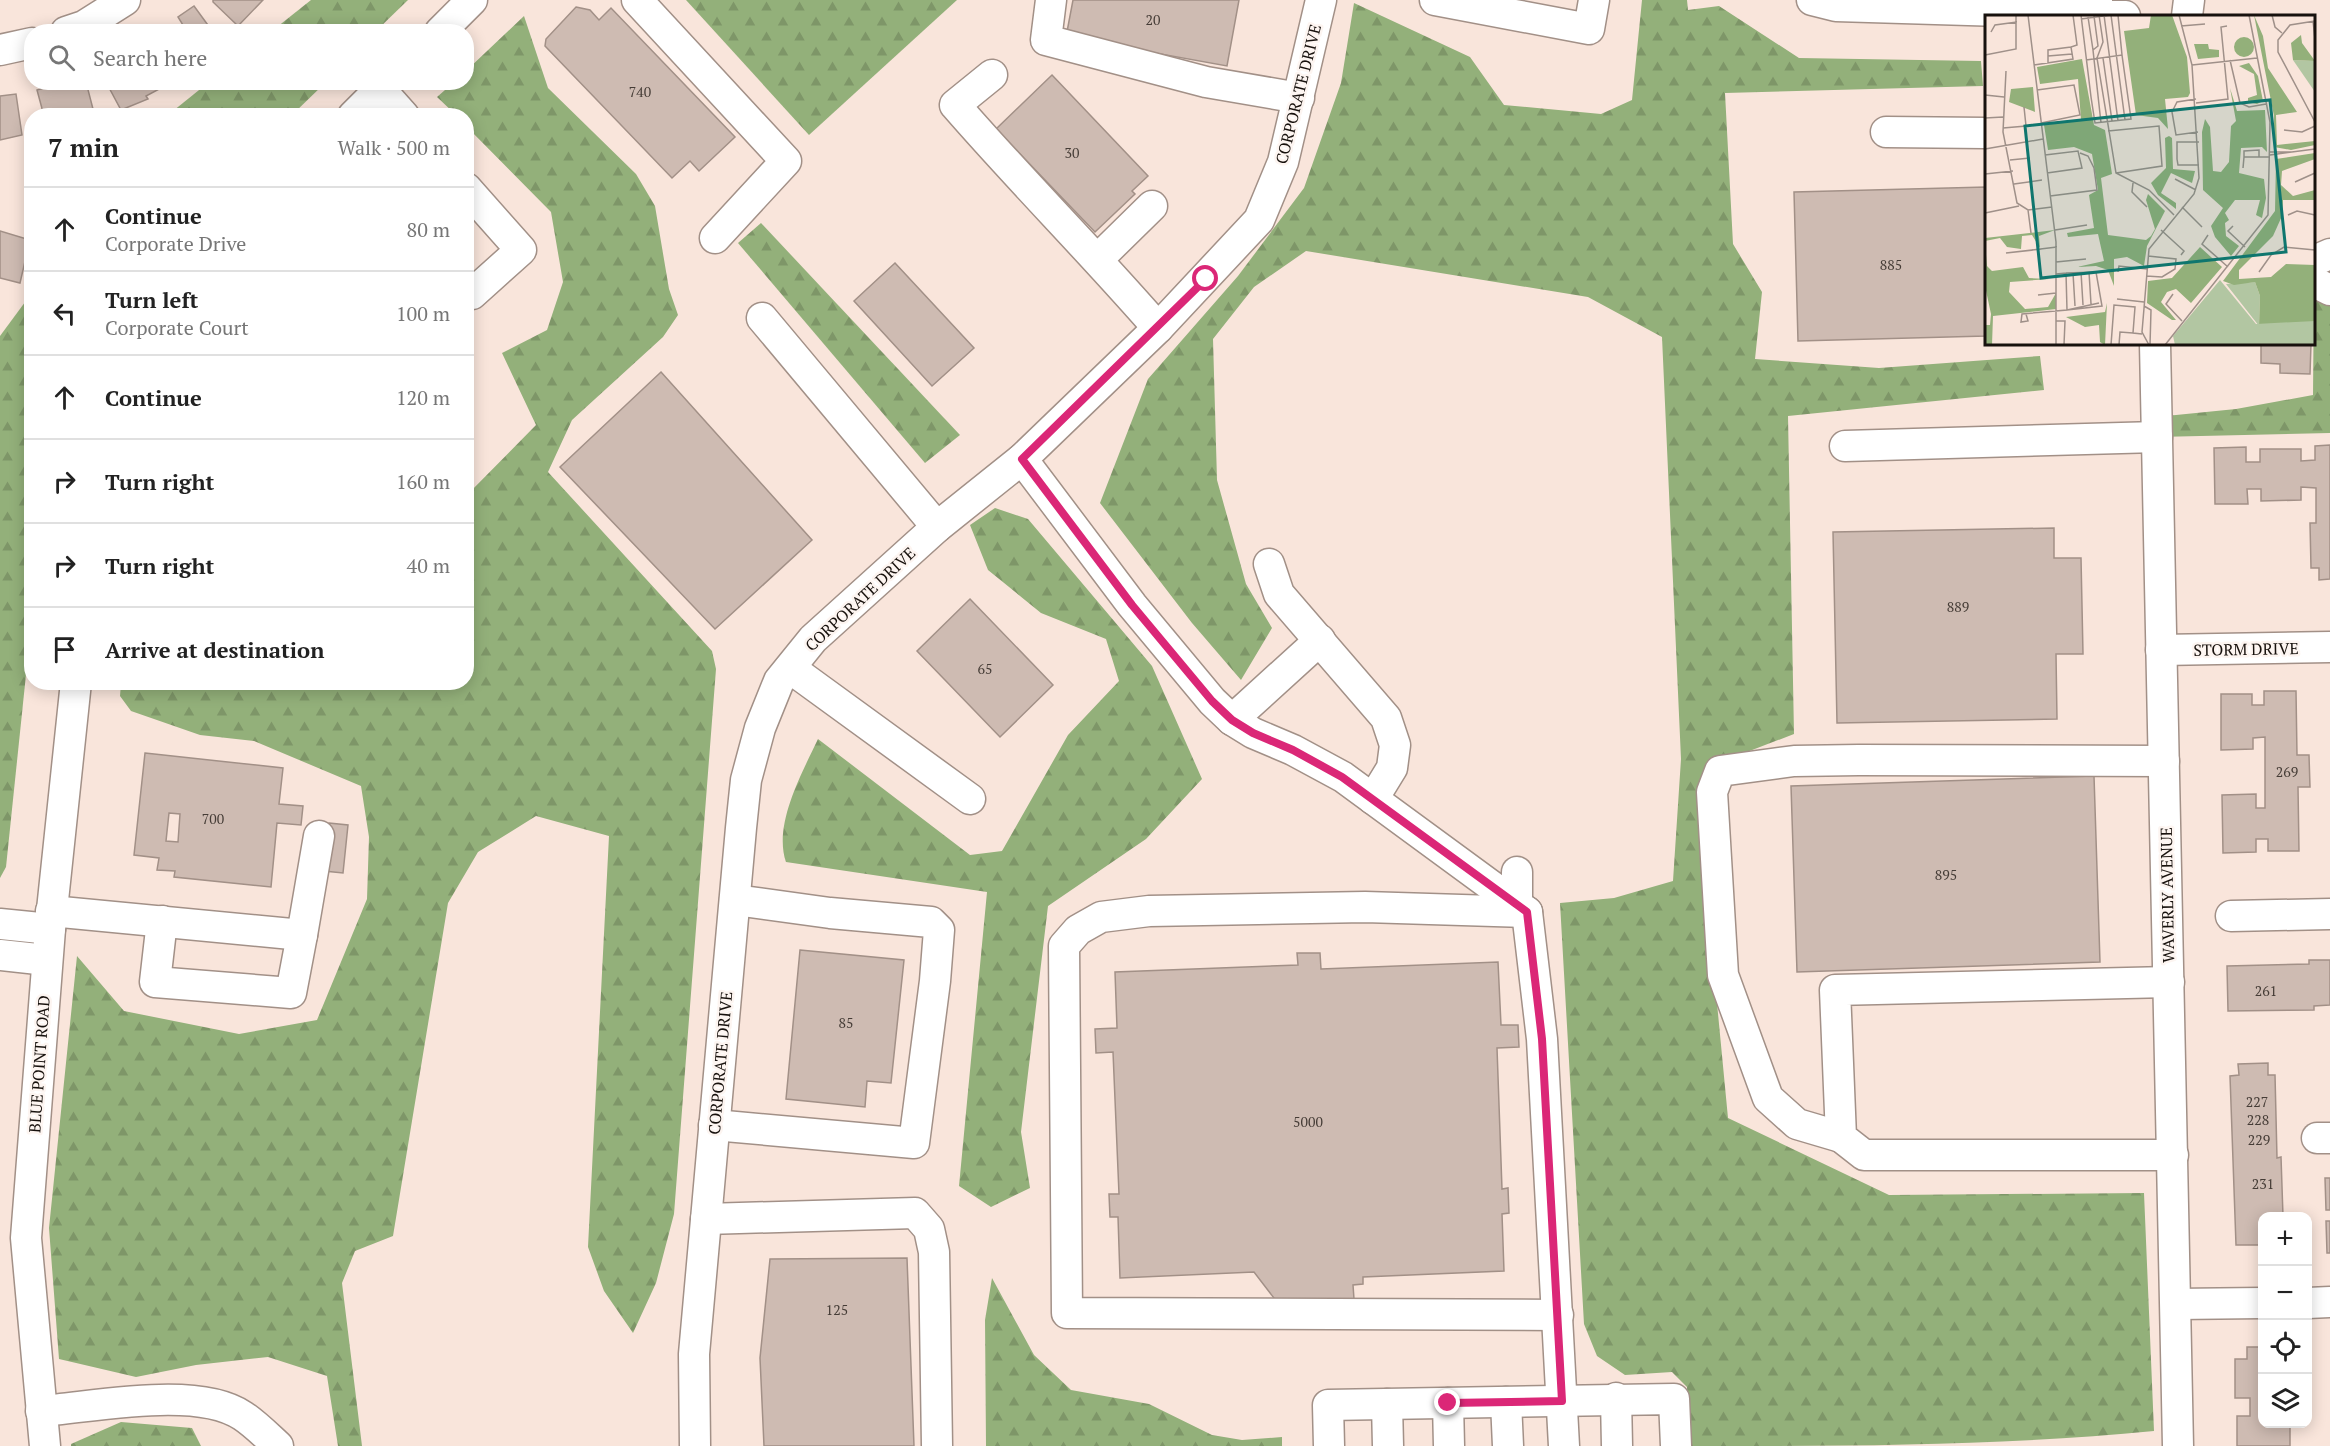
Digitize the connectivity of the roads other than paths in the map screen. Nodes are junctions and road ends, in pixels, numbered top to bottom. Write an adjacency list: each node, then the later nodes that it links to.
1 (125, 0): 15 (street)
2 (472, 0): 16 (street)
3 (637, 0): 29 (street)
4 (1051, 0): 22 (street)
5 (1321, 0): 22 (street, CORPORATE DRIVE)
6 (1435, 0): 7 (street)
7 (1594, 0)
8 (1812, 0): 10 (street)
9 (2189, 0): 14 (street)
10 (1874, 4): 11 (street)
11 (1955, 5): 12 (street)
12 (2023, 6): 13 (street)
13 (2106, 10)
14 (2187, 15)
15 (87, 24)
16 (448, 24)
17 (24, 45): 18 (street)
18 (0, 50)
19 (992, 75): 31 (street)
20 (380, 90): 23 (street)
21 (387, 90): 24 (street)
22 (1299, 98): 37 (street, CORPORATE DRIVE)
23 (361, 108)
24 (399, 108)
25 (1886, 132): 26 (street)
26 (1985, 132)
27 (474, 197): 35 (street)
28 (1152, 206): 31 (street)
29 (715, 238)
30 (2330, 254): 32 (street)
31 (1098, 259): 37 (street)
32 (2315, 260)
33 (2315, 283): 34 (street)
34 (2330, 290)
35 (474, 292)
36 (762, 318): 42 (street)
37 (1158, 328): 41 (street, CORPORATE DRIVE)
38 (2155, 345): 39 (street, WAVERLY AVENUE)
39 (2157, 437): 40 (street); 46 (street, WAVERLY AVENUE)
40 (1845, 446)
41 (1022, 459): 42 (street, CORPORATE DRIVE); 49 (street)
42 (937, 527): 47 (street, CORPORATE DRIVE)
43 (1269, 564): 44 (street)
44 (1320, 640): 49 (street); 52 (street)
45 (2330, 647): 46 (street, STORM DRIVE)
46 (2162, 650): 50 (street, WAVERLY AVENUE)
47 (789, 668): 51 (street); 55 (street, CORPORATE DRIVE)
48 (75, 690): 59 (street, BLUE POINT ROAD)
49 (1222, 710): 52 (street)
50 (2164, 761): 65 (street, WAVERLY AVENUE); 67 (street)
51 (970, 799)
52 (1373, 799): 56 (street)
53 (318, 836): 62 (street)
54 (1517, 872): 56 (street)
55 (735, 900): 66 (street, CORPORATE DRIVE); 66 (street)
56 (1522, 908): 74 (street); 74 (street)
57 (2330, 914): 58 (street)
58 (2231, 916)
59 (50, 920): 60 (street); 61 (street); 64 (street, BLUE POINT ROAD)
60 (162, 921): 62 (street); 62 (street)
61 (0, 924)
62 (302, 935)
63 (0, 955): 64 (street)
64 (47, 960): 80 (street, BLUE POINT ROAD)
65 (2169, 982): 67 (street); 68 (street, WAVERLY AVENUE)
66 (714, 1125): 69 (street, CORPORATE DRIVE)
67 (1840, 1137): 68 (street)
68 (2173, 1155): 73 (street, WAVERLY AVENUE)
69 (706, 1219): 83 (street, CORPORATE DRIVE); 84 (street)
70 (2330, 1302): 72 (street)
71 (2258, 1303): 73 (street)
72 (2312, 1303)
73 (2176, 1304): 92 (street, WAVERLY AVENUE)
74 (1558, 1315): 76 (street)
75 (1616, 1398): 76 (street); 90 (street); 91 (street)
76 (1562, 1401): 77 (street); 89 (street)
77 (1506, 1402): 78 (street); 88 (street)
78 (1448, 1403): 79 (street); 87 (street)
79 (1387, 1404): 85 (street); 86 (street)
80 (41, 1411): 81 (street, BLUE POINT ROAD); 82 (street)
81 (45, 1446)
82 (278, 1446)
83 (695, 1446)
84 (937, 1446)
85 (1329, 1446)
86 (1388, 1446)
87 (1449, 1446)
88 (1508, 1446)
89 (1564, 1446)
90 (1617, 1446)
91 (1676, 1446)
92 (2178, 1446)

